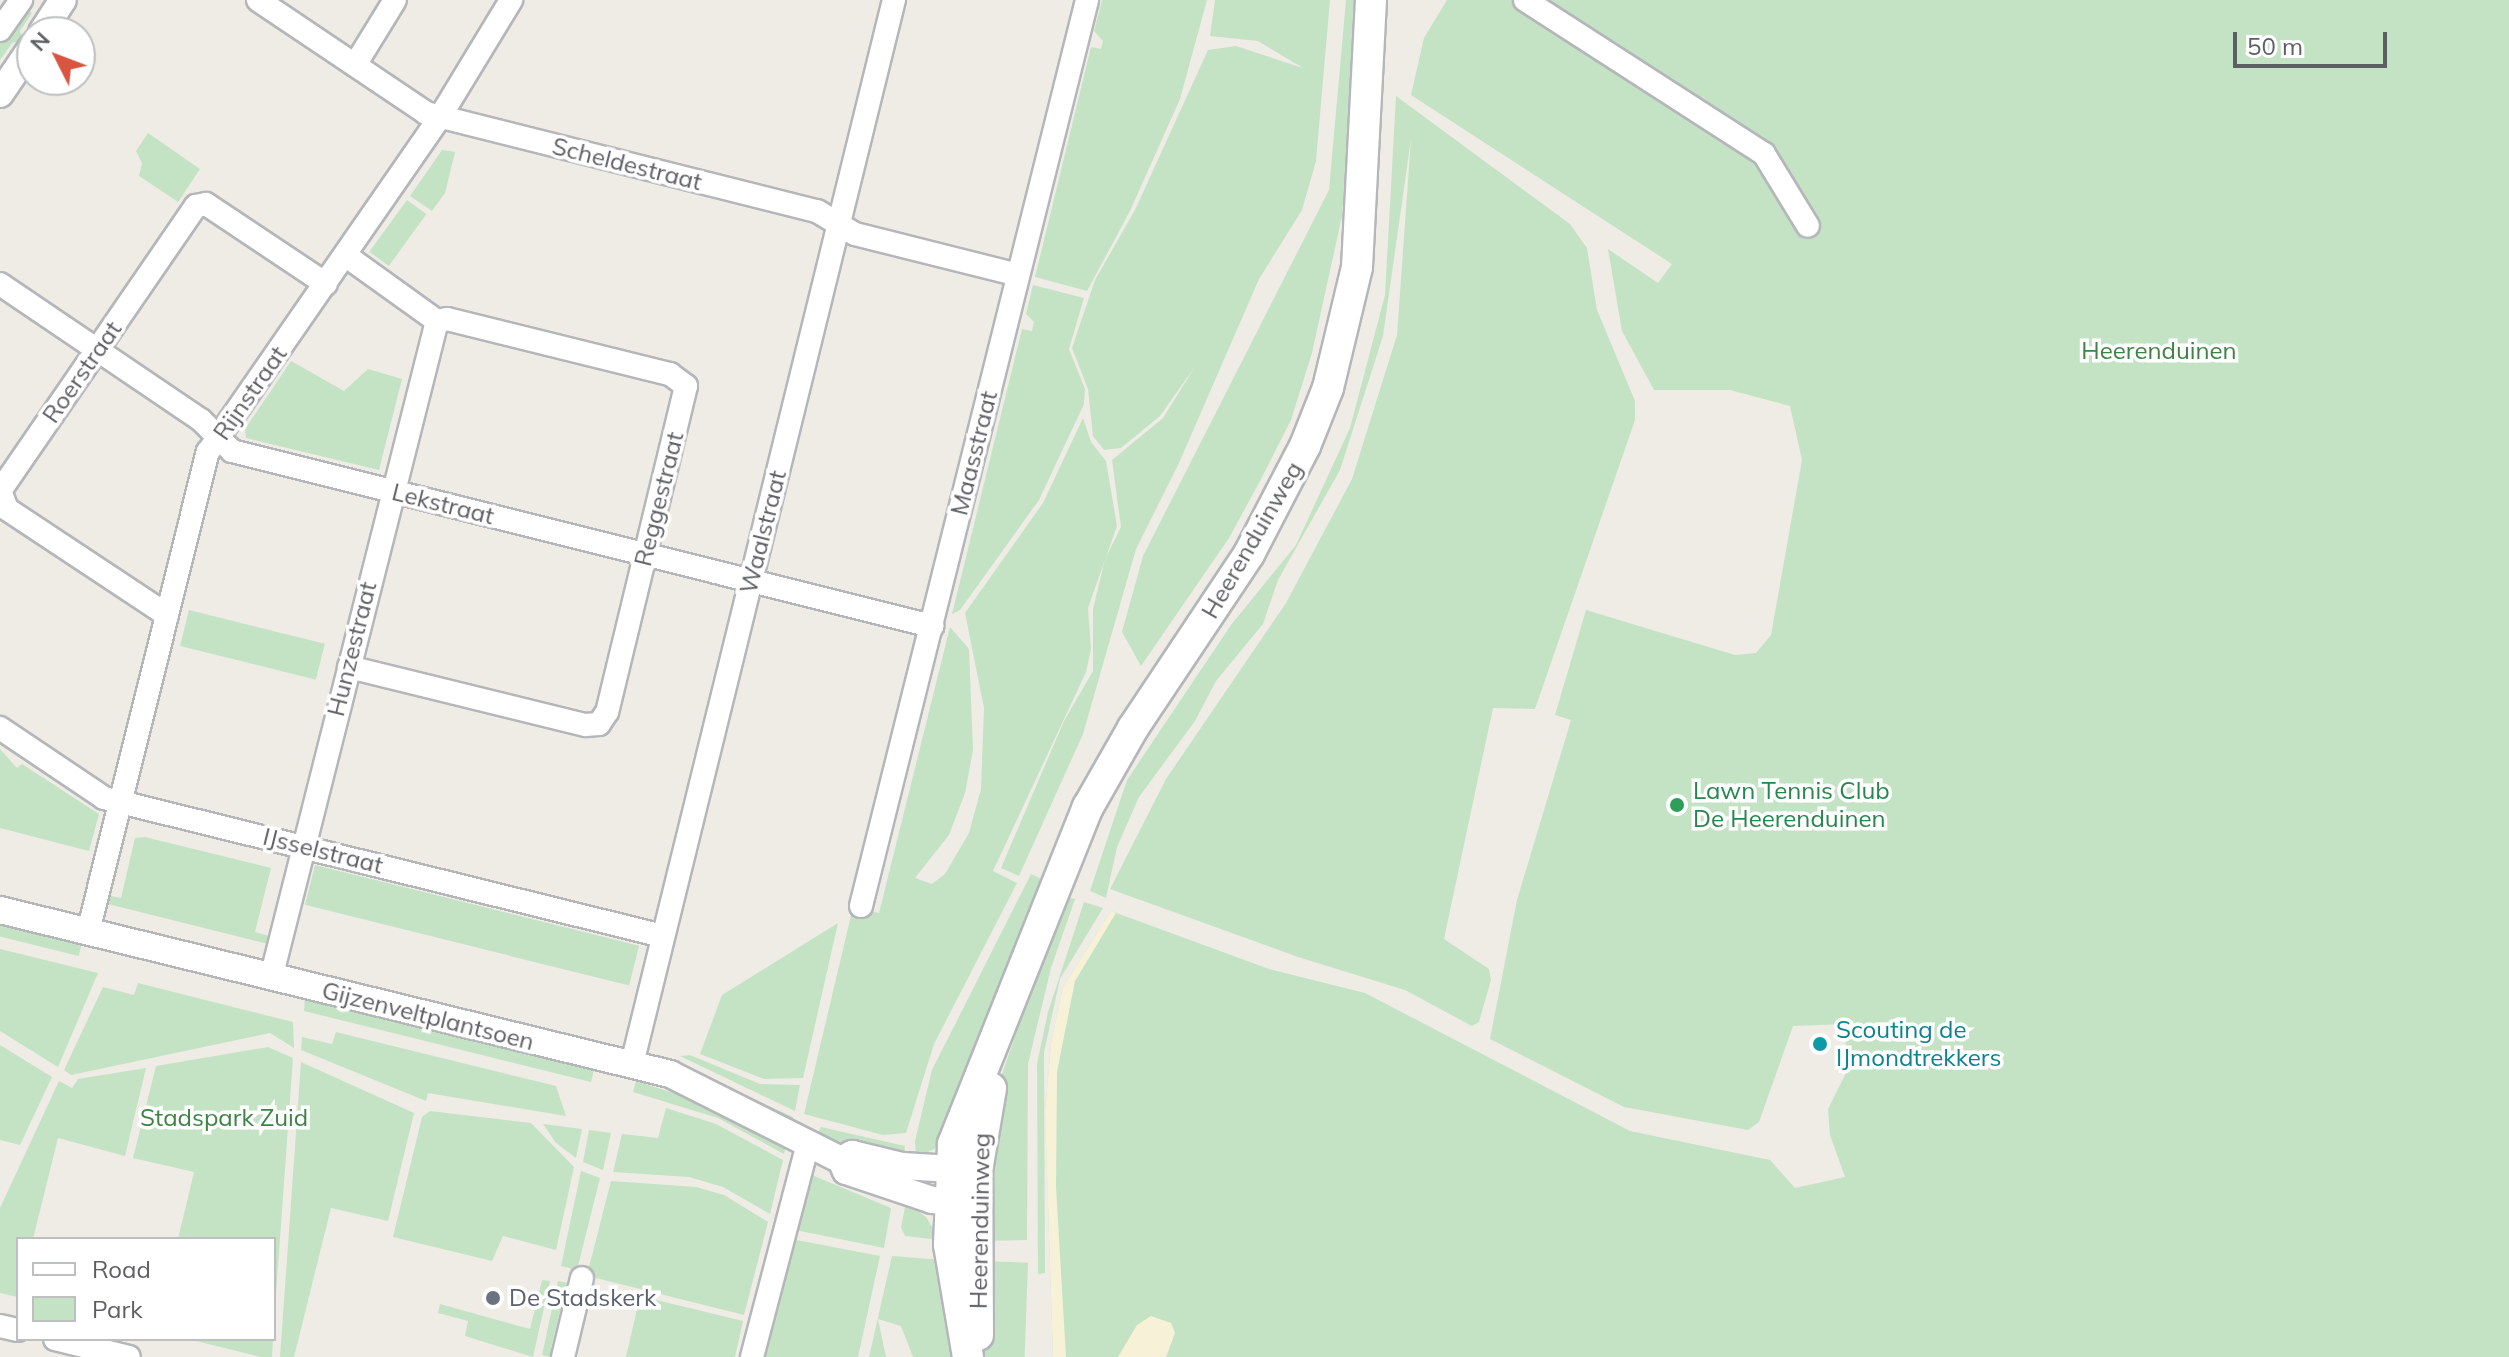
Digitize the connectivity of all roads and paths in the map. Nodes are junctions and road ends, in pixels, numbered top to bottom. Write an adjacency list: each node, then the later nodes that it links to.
1 (21, 0): 9 (street)
2 (258, 0): 10 (street, Scheldestraat)
3 (395, 0): 10 (street)
4 (511, 0): 13 (street, Rijnstraat)
5 (894, 0): 14 (street, Waalstraat)
6 (1371, 0): 40 (main road, Heerenduinweg)
7 (1525, 0): 15 (street)
8 (1081, 1): 17 (street, Maasstraat)
9 (0, 30)
10 (355, 65): 13 (street, Scheldestraat)
11 (16, 70): 12 (street)
12 (0, 94)
13 (440, 117): 14 (street, Scheldestraat); 16 (street, Rijnstraat)
14 (839, 222): 17 (street, Scheldestraat); 25 (street, Waalstraat)
15 (1808, 226)
16 (345, 255): 19 (street, Rijnstraat); 20 (street, Reggestraat)
17 (1018, 275): 27 (street, Maasstraat)
18 (0, 284): 21 (street, Lekstraat)
19 (326, 284): 21 (street, Roerstraat); 22 (street, Rijnstraat)
20 (437, 321): 23 (street, Hunzestraat); 24 (street, Reggestraat)
21 (97, 351): 22 (street, Lekstraat); 26 (street, Roerstraat)
22 (219, 438): 23 (street, Lekstraat); 26 (street, Rijnstraat)
23 (391, 491): 24 (street, Lekstraat); 28 (street, Hunzestraat)
24 (645, 555): 25 (street, Lekstraat); 28 (street, Reggestraat)
25 (751, 581): 27 (street, Lekstraat); 35 (street, Waalstraat)
26 (167, 615): 30 (street, Rijnstraat)
27 (932, 626): 32 (street, Maasstraat)
28 (349, 667): 31 (street, Hunzestraat)
29 (0, 728): 30 (street, IJsselstraat)
30 (121, 802): 31 (street, IJsselstraat); 34 (street, Rijnstraat)
31 (303, 846): 35 (street, IJsselstraat); 36 (street, Hunzestraat)
32 (861, 906)
33 (0, 910): 34 (street, Gijzenveltplantsoen)
34 (88, 932): 36 (street, Gijzenveltplantsoen)
35 (663, 936): 37 (street, Waalstraat)
36 (271, 978): 37 (street, Gijzenveltplantsoen)
37 (632, 1064): 38 (street, Gijzenveltplantsoen)
38 (808, 1144): 39 (street, Gijzenveltplantsoen); 46 (street)
39 (841, 1160): 40 (street, Gijzenveltplantsoen); 41 (street, Gijzenveltplantsoen)
40 (963, 1170): 41 (main road, Heerenduinweg)
41 (961, 1204): 47 (main road, Heerenduinweg); 48 (main road, Heerenduinweg)
42 (582, 1278): 45 (street)
43 (63, 1341): 44 (street)
44 (129, 1357)
45 (563, 1357)
46 (752, 1357)
47 (968, 1357)
48 (979, 1357)

